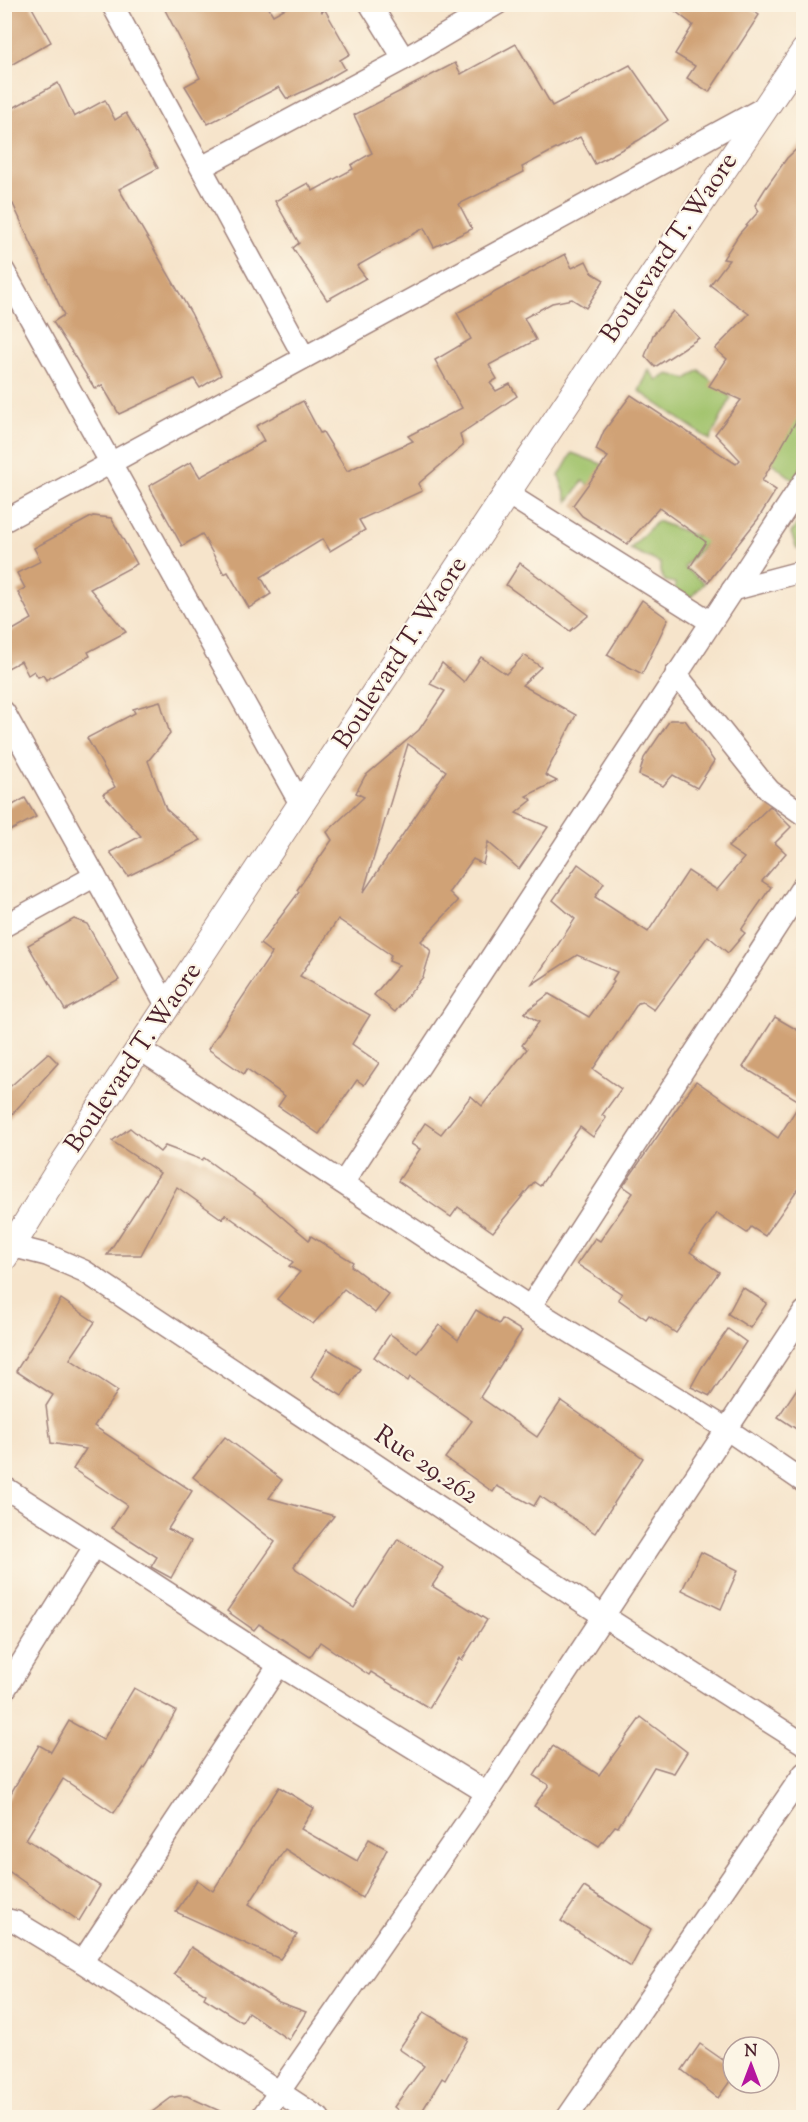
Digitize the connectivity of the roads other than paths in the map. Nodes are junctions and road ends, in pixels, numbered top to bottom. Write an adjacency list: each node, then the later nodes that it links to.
1 (112, 4): 7 (street)
2 (370, 4): 5 (street)
3 (498, 4): 5 (street)
4 (804, 51): 6 (street, Boulevard T. Waore)
5 (404, 59): 7 (street)
6 (766, 106): 9 (street); 12 (street, Boulevard T. Waore)
7 (202, 166): 9 (street)
8 (4, 271): 10 (street)
9 (304, 357): 10 (street)
10 (111, 462): 13 (street); 19 (street)
11 (804, 481): 15 (street)
12 (506, 492): 16 (street); 19 (street, Boulevard T. Waore)
13 (4, 521)
14 (804, 571): 15 (street)
15 (732, 590): 16 (street)
16 (711, 622): 17 (street)
17 (676, 674): 20 (street); 26 (street)
18 (4, 712): 21 (street)
19 (302, 805): 24 (street, Boulevard T. Waore)
20 (804, 815)
21 (95, 876): 23 (street); 24 (street)
22 (804, 884): 28 (street)
23 (4, 926)
24 (168, 1008): 25 (street, Boulevard T. Waore)
25 (141, 1050): 26 (street); 27 (street, Boulevard T. Waore)
26 (343, 1183): 28 (street)
27 (7, 1249): 34 (street, Rue 29.262)
28 (530, 1307): 30 (street)
29 (804, 1312): 30 (street)
30 (725, 1428): 31 (street); 34 (street)
31 (804, 1482)
32 (4, 1486): 33 (street)
33 (94, 1547): 35 (street); 36 (street)
34 (605, 1617): 37 (street, Rue 29.262); 39 (street)
35 (279, 1665): 39 (street); 41 (street)
36 (4, 1691)
37 (804, 1744)
38 (804, 1773): 45 (street)
39 (487, 1792): 42 (street)
40 (4, 1919): 41 (street)
41 (82, 1962): 42 (street)
42 (278, 2091): 43 (street); 44 (street)
43 (261, 2118)
44 (319, 2118)
45 (567, 2118)

